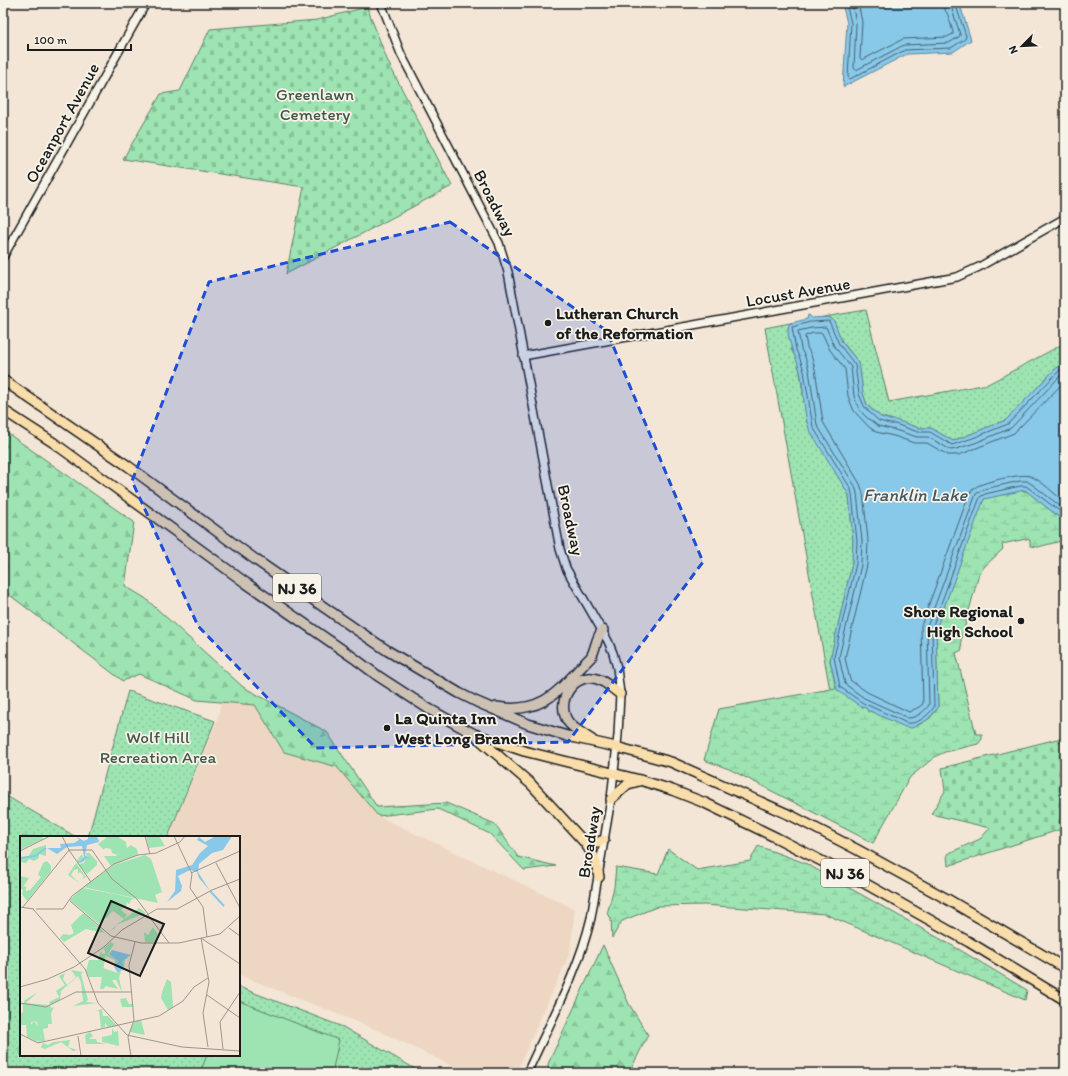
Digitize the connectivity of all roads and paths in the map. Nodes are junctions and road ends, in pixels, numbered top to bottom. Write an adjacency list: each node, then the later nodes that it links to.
1 (146, 3): 4 (street, Oceanport Avenue)
2 (381, 3): 5 (street, Broadway)
3 (1065, 218): 5 (street, Locust Avenue)
4 (3, 257)
5 (523, 356): 8 (street, Broadway)
6 (3, 380): 10 (highway, NJ 36)
7 (3, 410): 11 (highway, NJ 36)
8 (603, 630): 9 (street, Broadway); 10 (highway)
9 (620, 694): 12 (highway); 13 (street, Broadway)
10 (485, 705): 12 (highway, NJ 36)
11 (474, 734): 14 (highway, NJ 36); 18 (highway)
12 (596, 743): 13 (highway, NJ 36)
13 (616, 747): 14 (street, Broadway); 20 (highway, NJ 36)
14 (613, 774): 15 (highway, NJ 36); 16 (street, Broadway)
15 (640, 780): 16 (highway); 21 (highway, NJ 36)
16 (611, 799): 17 (street, Broadway)
17 (604, 840): 18 (highway); 19 (street, Broadway)
18 (585, 843): 19 (highway)
19 (599, 878): 22 (street, Broadway)
20 (1065, 968)
21 (1065, 1000)
22 (527, 1073)

